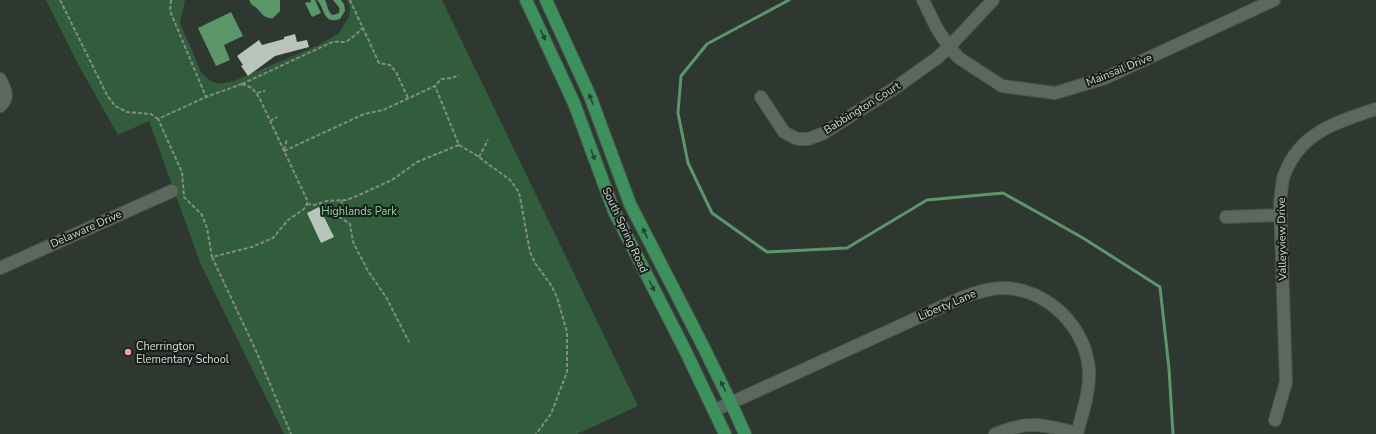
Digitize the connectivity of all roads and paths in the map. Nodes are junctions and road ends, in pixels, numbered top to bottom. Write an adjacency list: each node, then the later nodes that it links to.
1 (60, 0): 23 (path)
2 (171, 0): 18 (path)
3 (350, 0): 9 (path)
4 (526, 0): 41 (main road, South Spring Road, one-way to 41)
5 (546, 0): 40 (main road, South Spring Road, one-way to 5)
6 (923, 0): 10 (street, Mainsail Drive)
7 (992, 0): 10 (street, Babbington Court)
8 (1274, 0): 10 (street, Mainsail Drive)
9 (363, 28): 13 (path); 19 (path)
10 (949, 47): 17 (street, Babbington Court)
11 (459, 75): 14 (path)
12 (0, 79): 20 (street)
13 (242, 84): 16 (path); 18 (path)
14 (434, 86): 19 (path); 27 (path)
15 (265, 91): 16 (path)
16 (256, 93): 24 (path)
17 (761, 96)
18 (206, 97): 23 (path)
19 (408, 98): 28 (path)
20 (0, 106)
21 (1376, 109): 35 (street, Valleyview Drive)
22 (277, 118): 24 (path)
23 (158, 119): 37 (path)
24 (270, 120): 28 (path)
25 (287, 139): 28 (path)
26 (488, 140): 29 (path)
27 (458, 145): 29 (path); 31 (path)
28 (284, 151): 33 (path)
29 (479, 158): 44 (path)
30 (172, 191): 38 (street, Delaware Drive)
31 (343, 200): 32 (path); 34 (path)
32 (319, 203): 33 (path); 34 (path)
33 (307, 204): 37 (path)
34 (335, 214): 39 (path)
35 (1281, 215): 36 (street); 42 (street, Valleyview Drive)
36 (1226, 217)
37 (212, 257): 43 (path)
38 (0, 268)
39 (409, 342)
40 (731, 403): 41 (street, Liberty Lane); 46 (main road, South Spring Road); 48 (street, Liberty Lane)
41 (715, 410): 45 (main road, South Spring Road)
42 (1275, 420)
43 (291, 434)
44 (536, 434)
45 (725, 434)
46 (745, 434)
47 (995, 434): 48 (street)
48 (1077, 434)

